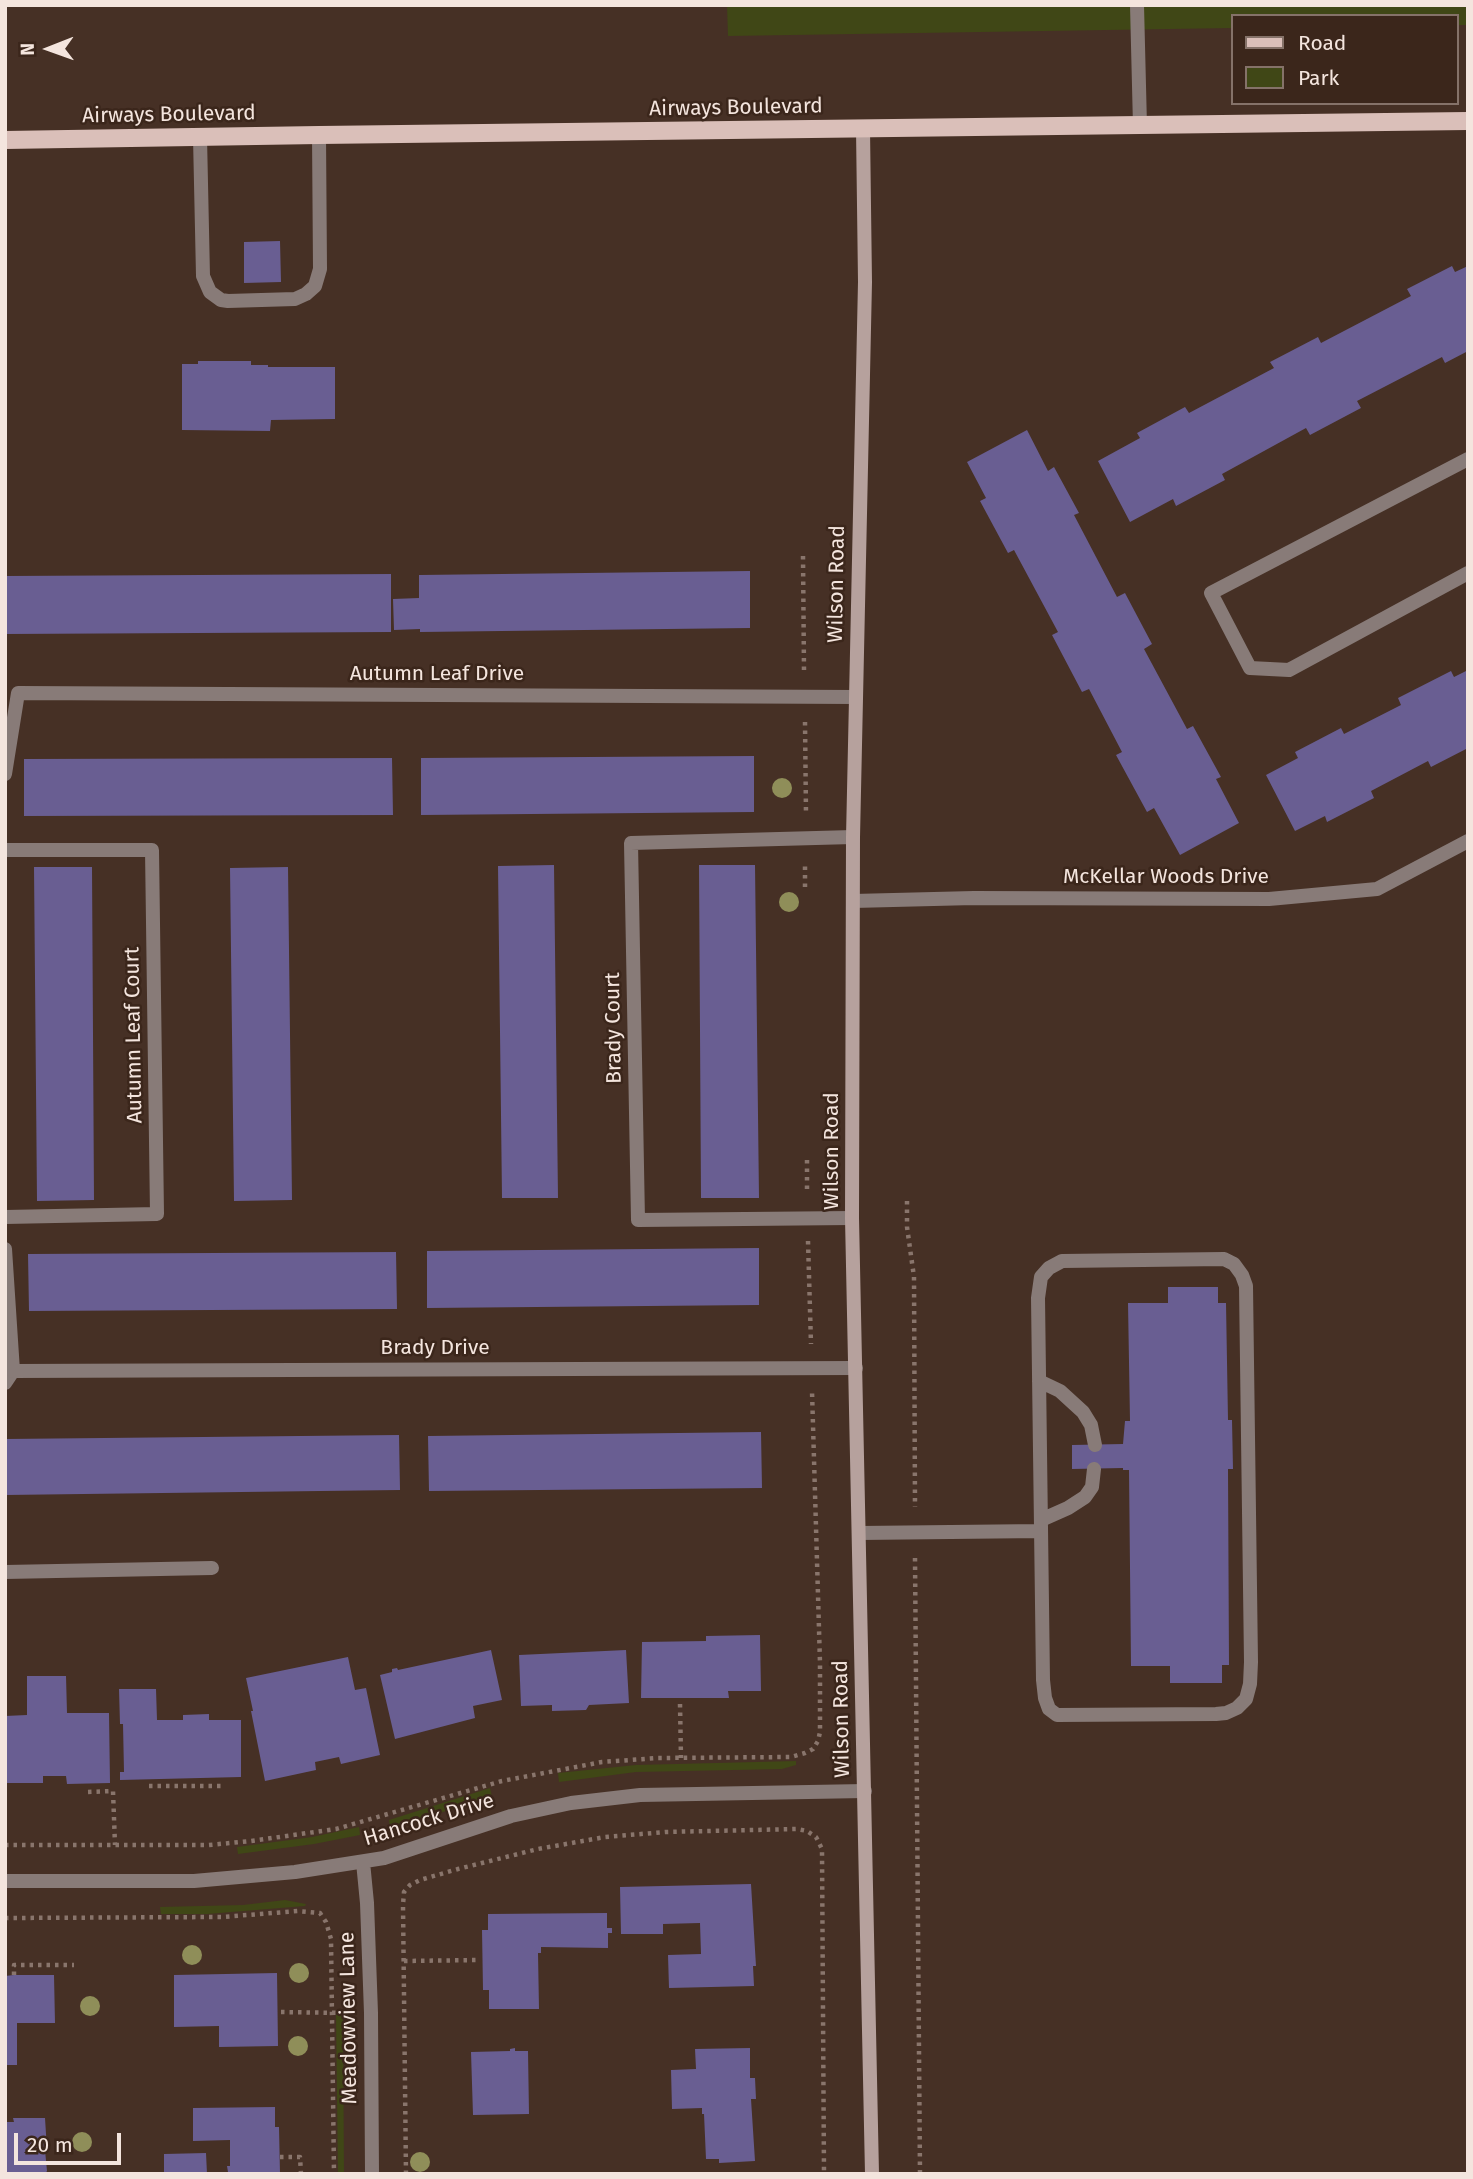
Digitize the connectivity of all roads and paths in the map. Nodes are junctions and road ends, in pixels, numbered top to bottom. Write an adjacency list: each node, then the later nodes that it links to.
1 (1137, 5): 3 (street)
2 (1468, 121): 3 (main road, Airways Boulevard)
3 (1140, 126): 4 (main road, Airways Boulevard)
4 (863, 129): 5 (main road, Airways Boulevard); 10 (street, Wilson Road)
5 (319, 135): 6 (main road, Airways Boulevard); 6 (street)
6 (200, 137): 7 (main road, Airways Boulevard)
7 (5, 140)
8 (1468, 458): 9 (street)
9 (1468, 573)
10 (856, 698): 11 (street, Autumn Leaf Drive); 12 (street, Wilson Road)
11 (5, 774)
12 (853, 837): 15 (street, Wilson Road); 19 (street, Brady Court)
13 (1468, 841): 15 (street, McKellar Woods Drive)
14 (5, 850): 18 (street, Autumn Leaf Court)
15 (853, 901): 20 (street, Wilson Road)
16 (807, 1160): 19 (path)
17 (907, 1201): 30 (path)
18 (5, 1217)
19 (808, 1218): 20 (street, Brady Court); 22 (path)
20 (852, 1218): 23 (street, Wilson Road)
21 (5, 1249): 24 (street)
22 (811, 1368): 23 (street, Brady Drive); 24 (street, Brady Drive); 34 (path)
23 (856, 1368): 29 (street, Wilson Road)
24 (9, 1377)
25 (1039, 1381): 26 (street); 28 (street); 28 (street)
26 (1095, 1445)
27 (1094, 1468): 28 (street)
28 (1041, 1525): 30 (street)
29 (860, 1533): 30 (street); 37 (street, Wilson Road)
30 (915, 1533): 58 (path)
31 (212, 1568): 32 (street)
32 (5, 1572)
33 (680, 1704): 34 (path)
34 (681, 1758): 40 (path)
35 (149, 1786): 36 (path)
36 (221, 1786)
37 (865, 1790): 41 (street, Hancock Drive); 57 (street, Wilson Road)
38 (88, 1792): 40 (path)
39 (5, 1845): 40 (path)
40 (115, 1845)
41 (363, 1863): 42 (street, Hancock Drive); 50 (street, Meadowview Lane)
42 (5, 1881)
43 (5, 1918): 49 (path)
44 (479, 1960): 45 (path)
45 (404, 1961): 55 (path); 56 (path)
46 (74, 1965): 47 (path)
47 (14, 1975)
48 (281, 2012): 49 (path)
49 (332, 2012): 50 (path); 53 (path)
50 (371, 2013): 54 (street, Meadowview Lane)
51 (280, 2157): 52 (path)
52 (301, 2174)
53 (334, 2174)
54 (372, 2174)
55 (406, 2174)
56 (824, 2174)
57 (872, 2174)
58 (920, 2174)

